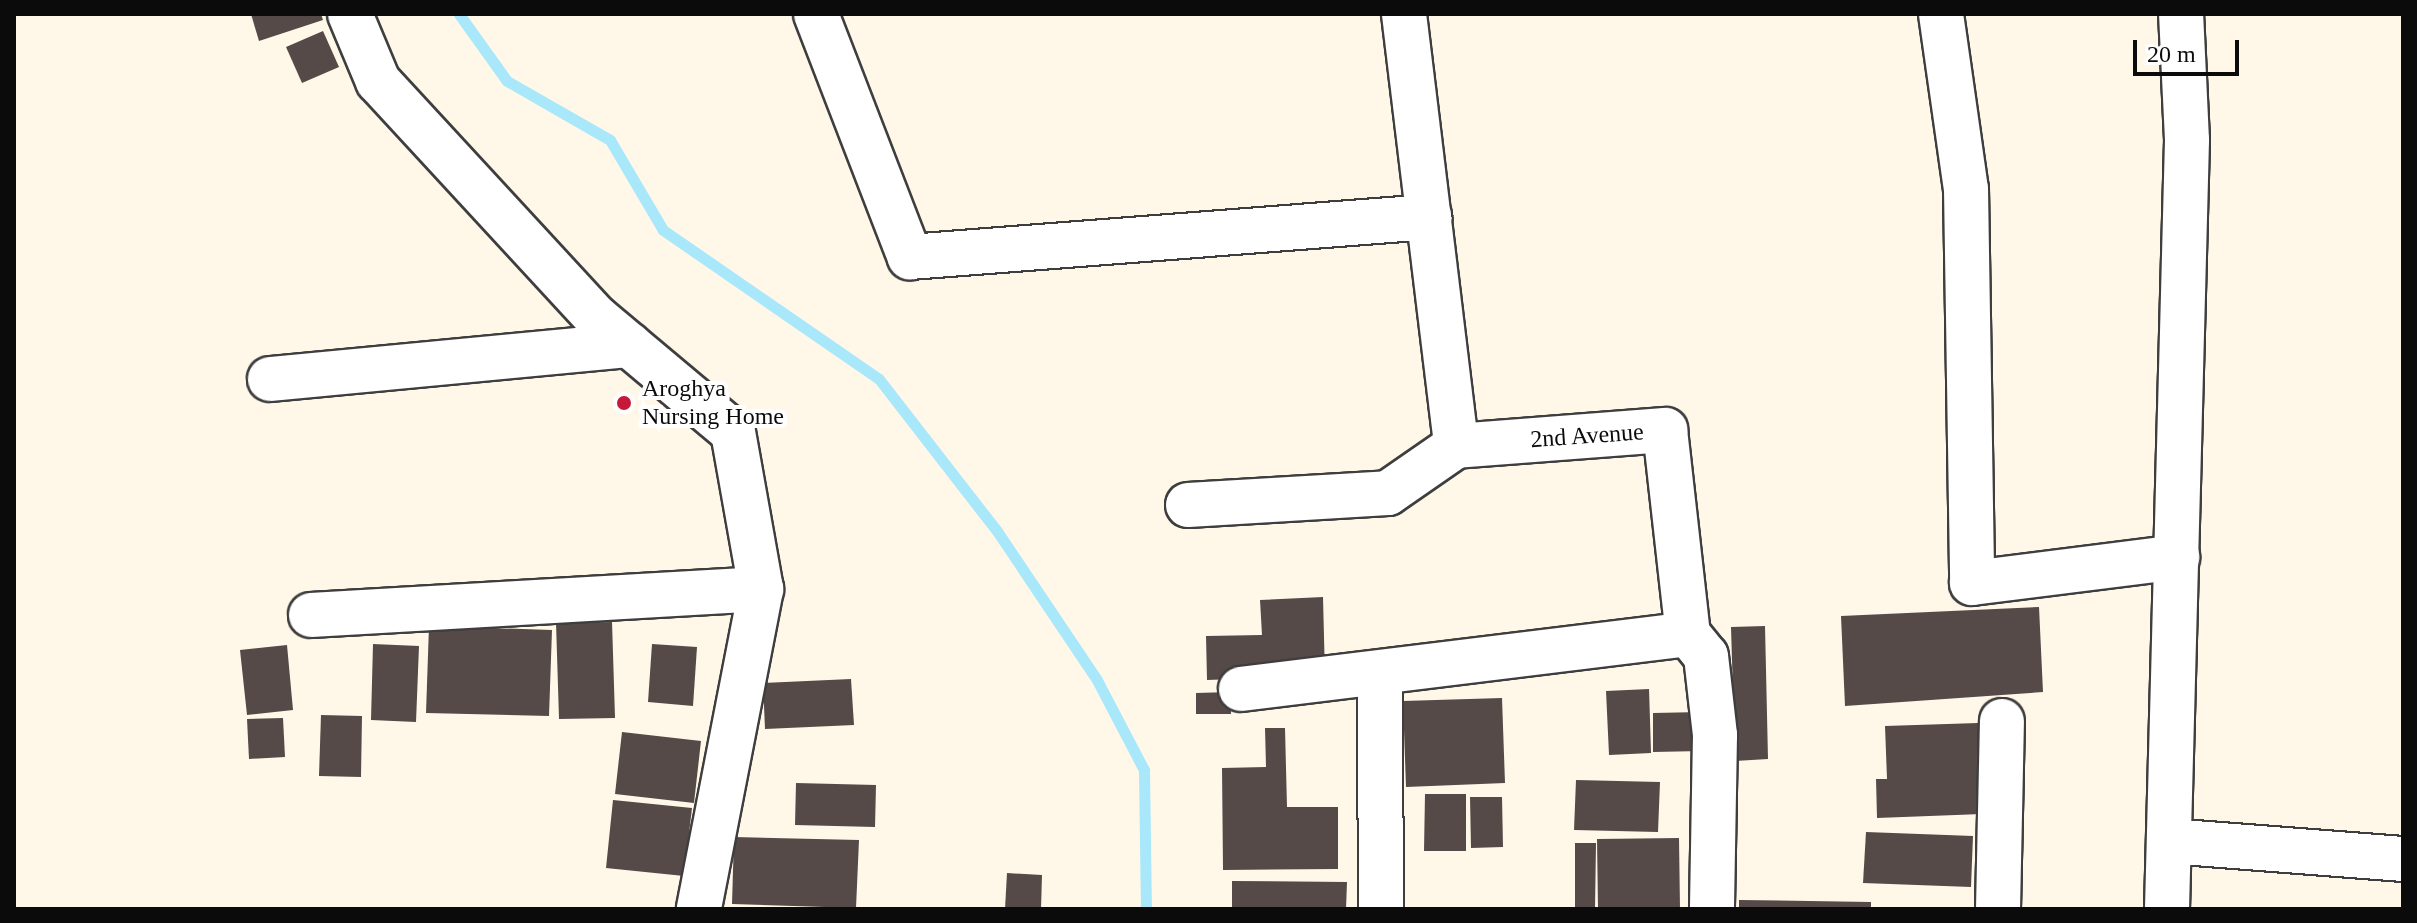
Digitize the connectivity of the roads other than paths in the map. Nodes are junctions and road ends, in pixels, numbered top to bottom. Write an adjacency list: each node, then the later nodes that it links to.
1 (350, 14): 7 (street)
2 (816, 14): 6 (street)
3 (1404, 14): 6 (street)
4 (1941, 14): 11 (street)
5 (2181, 14): 11 (street)
6 (1429, 217): 9 (street)
7 (629, 345): 8 (street); 12 (street)
8 (270, 379)
9 (1456, 446): 10 (street); 14 (street, 2nd Avenue)
10 (1188, 505)
11 (2177, 557): 18 (street)
12 (761, 589): 13 (street); 20 (street)
13 (311, 615)
14 (1688, 634): 15 (street); 22 (street, 2nd Avenue)
15 (1380, 673): 16 (street); 21 (street)
16 (1241, 689)
17 (2002, 721): 23 (street)
18 (2169, 841): 19 (street); 24 (street)
19 (2403, 859)
20 (705, 908)
21 (1381, 909)
22 (1712, 909)
23 (1998, 909)
24 (2167, 909)

